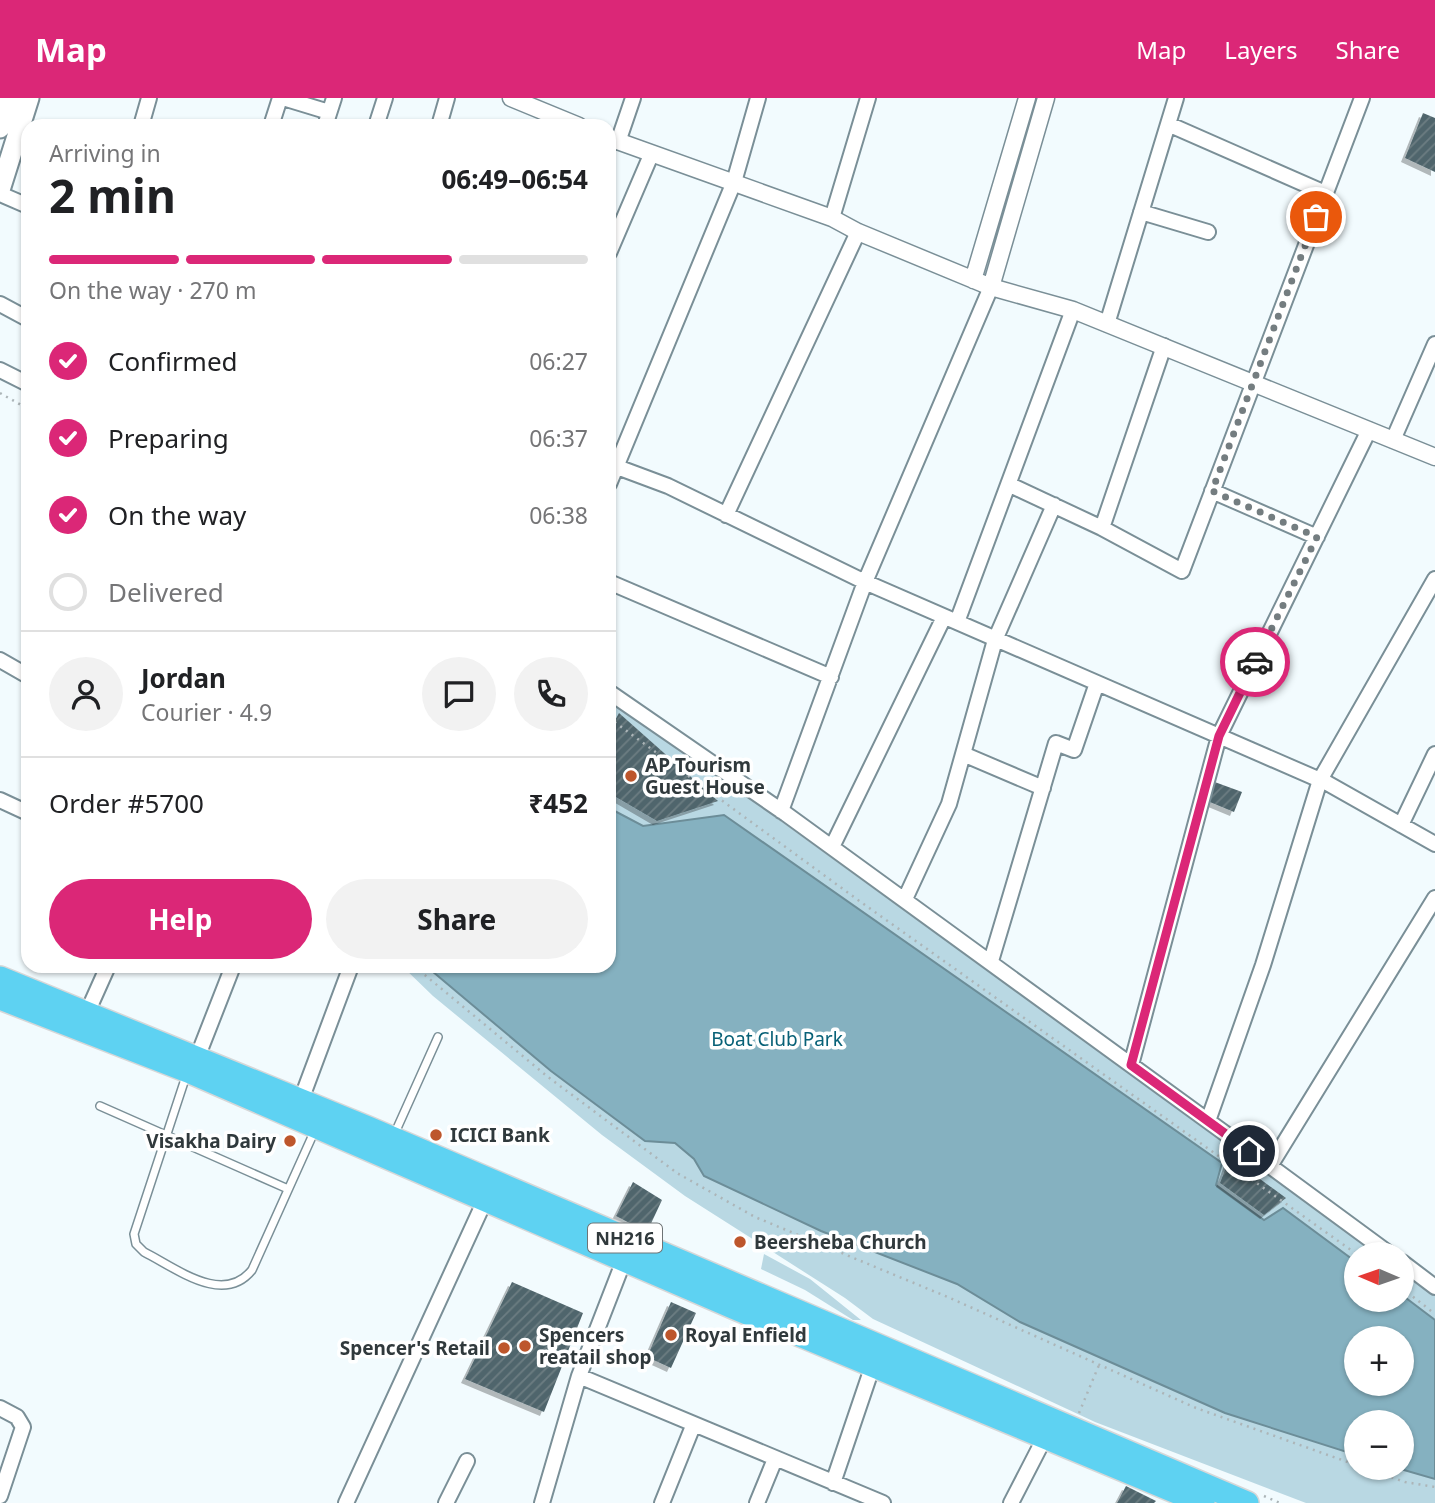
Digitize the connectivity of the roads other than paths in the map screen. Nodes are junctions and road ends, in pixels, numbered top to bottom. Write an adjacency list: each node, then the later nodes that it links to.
1 (30, 98): 16 (main road)
2 (149, 98): 17 (street)
3 (281, 98): 15 (street); 18 (street)
4 (385, 98): 19 (street)
5 (447, 98): 20 (street)
6 (511, 98): 21 (street)
7 (633, 98): 25 (street)
8 (758, 98): 28 (street)
9 (868, 98): 33 (street)
10 (1027, 98): 37 (street)
11 (1046, 98): 38 (street)
12 (1176, 98): 22 (street)
13 (1362, 98): 30 (street)
14 (6, 104): 24 (main road)
15 (329, 112)
16 (23, 119)
17 (146, 119)
18 (274, 119)
19 (378, 119)
20 (441, 119)
21 (562, 119)
22 (1168, 124): 30 (street); 32 (street)
23 (21, 126): 29 (main road)
24 (0, 128)
25 (616, 136)
26 (616, 141): 27 (street)
27 (651, 155): 28 (street); 36 (street)
28 (734, 182): 33 (street); 51 (street)
29 (0, 192): 31 (street)
30 (1325, 193): 47 (street)
31 (21, 202)
32 (1142, 212): 35 (street); 42 (street)
33 (832, 218): 34 (street)
34 (858, 232): 37 (street); 56 (street)
35 (1208, 232)
36 (616, 237)
37 (973, 280): 38 (street)
38 (991, 288): 40 (street); 60 (street)
39 (0, 304): 41 (street)
40 (1073, 310): 42 (street); 53 (street)
41 (21, 315)
42 (1107, 324): 44 (street)
43 (1435, 344): 49 (street)
44 (1164, 346): 47 (street); 57 (street)
45 (0, 370): 46 (street)
46 (21, 380)
47 (1253, 382): 48 (street); 54 (street)
48 (1370, 430): 49 (street); 58 (street)
49 (1393, 440): 50 (street)
50 (1435, 457)
51 (616, 458)
52 (616, 466): 56 (street)
53 (1010, 485): 55 (street); 62 (street)
54 (1212, 491): 57 (street); 58 (street)
55 (1054, 505): 57 (street); 63 (street)
56 (726, 514): 60 (street)
57 (1102, 528)
58 (1317, 537): 69 (street)
59 (1435, 579): 72 (street)
60 (865, 582): 62 (street); 66 (street)
61 (616, 585): 66 (street)
62 (950, 619): 63 (street); 79 (street)
63 (995, 640): 67 (street); 70 (street)
64 (0, 660): 65 (street)
65 (21, 672)
66 (831, 677): 76 (street)
67 (1097, 683): 69 (street); 73 (street)
68 (616, 697): 76 (street)
69 (1219, 736): 72 (street); 91 (street)
70 (963, 754): 73 (street); 81 (street)
71 (1435, 754): 77 (street)
72 (1320, 780): 77 (street); 94 (street)
73 (1043, 788): 82 (street)
74 (0, 800): 75 (street)
75 (21, 810)
76 (782, 811): 79 (street)
77 (1401, 825): 78 (street)
78 (1435, 844)
79 (832, 847): 81 (street)
80 (1435, 898): 98 (street)
81 (905, 899): 82 (street)
82 (991, 961): 91 (street)
83 (104, 973): 88 (street)
84 (230, 973): 90 (street)
85 (348, 973): 92 (street)
86 (0, 978): 88 (highway, NH216)
87 (0, 998): 90 (highway, NH216)
88 (88, 1013): 90 (highway, NH216)
89 (438, 1037): 97 (lane)
90 (192, 1065): 92 (highway, NH216); 95 (highway, NH216); 96 (lane)
91 (1131, 1065): 94 (street)
92 (301, 1100): 97 (highway, NH216)
93 (100, 1106): 96 (lane)
94 (1208, 1121): 98 (street)
95 (317, 1126): 99 (lane); 100 (highway, NH216)
96 (166, 1135): 99 (lane); 99 (lane)
97 (392, 1138): 102 (highway, NH216)
98 (1270, 1166): 101 (street)
99 (288, 1189)
100 (486, 1198): 102 (highway, NH216); 115 (street)
101 (1373, 1242)
102 (628, 1251): 105 (highway, NH216); 106 (street); 123 (highway, NH216)
103 (1414, 1271): 104 (street)
104 (1435, 1287)
105 (873, 1365): 109 (highway, NH216); 112 (street)
106 (579, 1376): 108 (street); 117 (street)
107 (0, 1408): 113 (street)
108 (693, 1426): 110 (street); 118 (street)
109 (1045, 1437): 114 (highway, NH216); 121 (street)
110 (775, 1459): 112 (street); 119 (street)
111 (467, 1461): 116 (street)
112 (833, 1483): 120 (street)
113 (0, 1496)
114 (1180, 1499): 122 (highway, NH216)
115 (346, 1503)
116 (446, 1503)
117 (542, 1503)
118 (662, 1503)
119 (757, 1503)
120 (883, 1503)
121 (1011, 1503)
122 (1203, 1503)
123 (1247, 1503)

